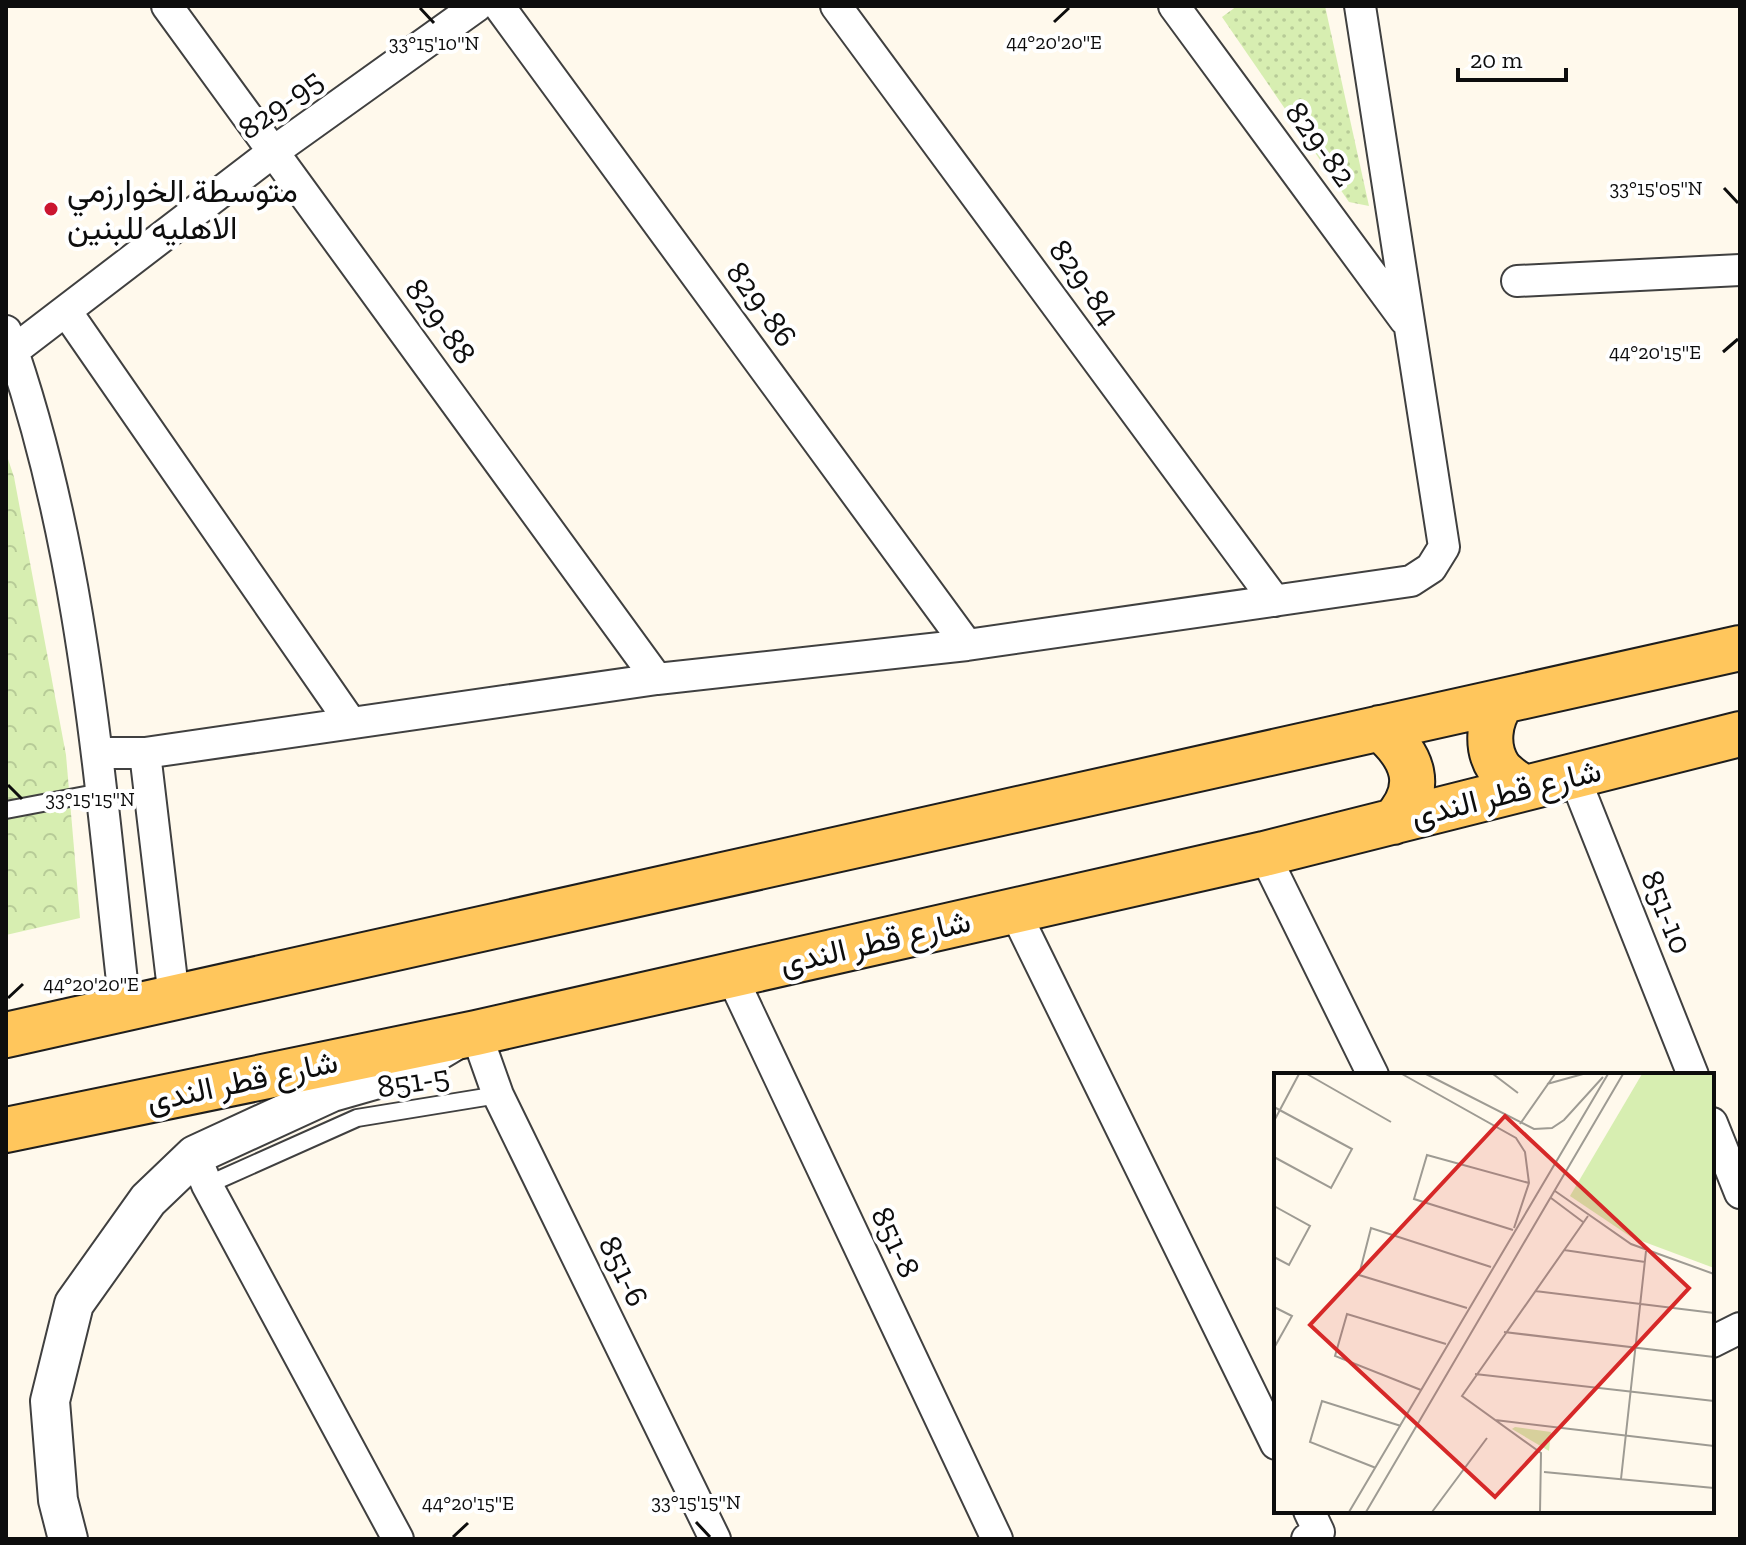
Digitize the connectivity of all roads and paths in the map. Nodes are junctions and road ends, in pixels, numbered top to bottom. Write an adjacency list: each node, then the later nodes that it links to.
1 (167, 6): 7 (street, 829-88)
2 (477, 6): 7 (street, 829-95)
3 (499, 6): 14 (street, 829-86)
4 (836, 6): 13 (street, 829-84)
5 (1174, 6): 11 (street, 829-82)
6 (1360, 6): 11 (street)
7 (273, 152): 10 (street, 829-95); 16 (street, 829-88)
8 (1740, 270): 9 (street)
9 (1517, 281)
10 (66, 311): 12 (street, 829-95); 18 (street)
11 (1409, 325): 13 (street)
12 (10, 341): 21 (street)
13 (1275, 601): 14 (street)
14 (967, 645): 16 (street)
15 (1740, 648): 17 (main road)
16 (657, 679): 18 (street)
17 (1503, 701): 19 (main road); 24 (main road)
18 (351, 723): 22 (street)
19 (1380, 728): 27 (main road); 31 (main road)
20 (1740, 734): 23 (main road, شارع قطر الندى)
21 (97, 753): 22 (street); 25 (street)
22 (145, 753): 31 (street)
23 (1574, 776): 24 (main road, شارع قطر الندى); 36 (street, 851-10)
24 (1524, 788): 27 (main road, شارع قطر الندى)
25 (101, 792): 26 (lane); 32 (street)
26 (6, 810)
27 (1393, 822): 28 (main road, شارع قطر الندى)
28 (1264, 854): 29 (main road, شارع قطر الندى); 35 (street)
29 (1014, 910): 30 (main road, شارع قطر الندى); 44 (street)
30 (731, 975): 33 (main road, شارع قطر الندى); 49 (street, 851-8)
31 (174, 998): 32 (main road)
32 (125, 1008): 34 (main road)
33 (469, 1034): 37 (street, 851-6); 39 (main road, شارع قطر الندى); 40 (street)
34 (6, 1035)
35 (1372, 1073)
36 (1692, 1073)
37 (498, 1095): 40 (lane, 851-5); 48 (street, 851-6)
38 (1714, 1128): 41 (street)
39 (6, 1130)
40 (201, 1170): 46 (street); 47 (street)
41 (1740, 1193)
42 (1740, 1328): 43 (street)
43 (1714, 1341)
44 (1274, 1440)
45 (1310, 1513): 50 (street)
46 (68, 1539)
47 (398, 1539)
48 (715, 1539)
49 (997, 1539)
50 (1307, 1539)

